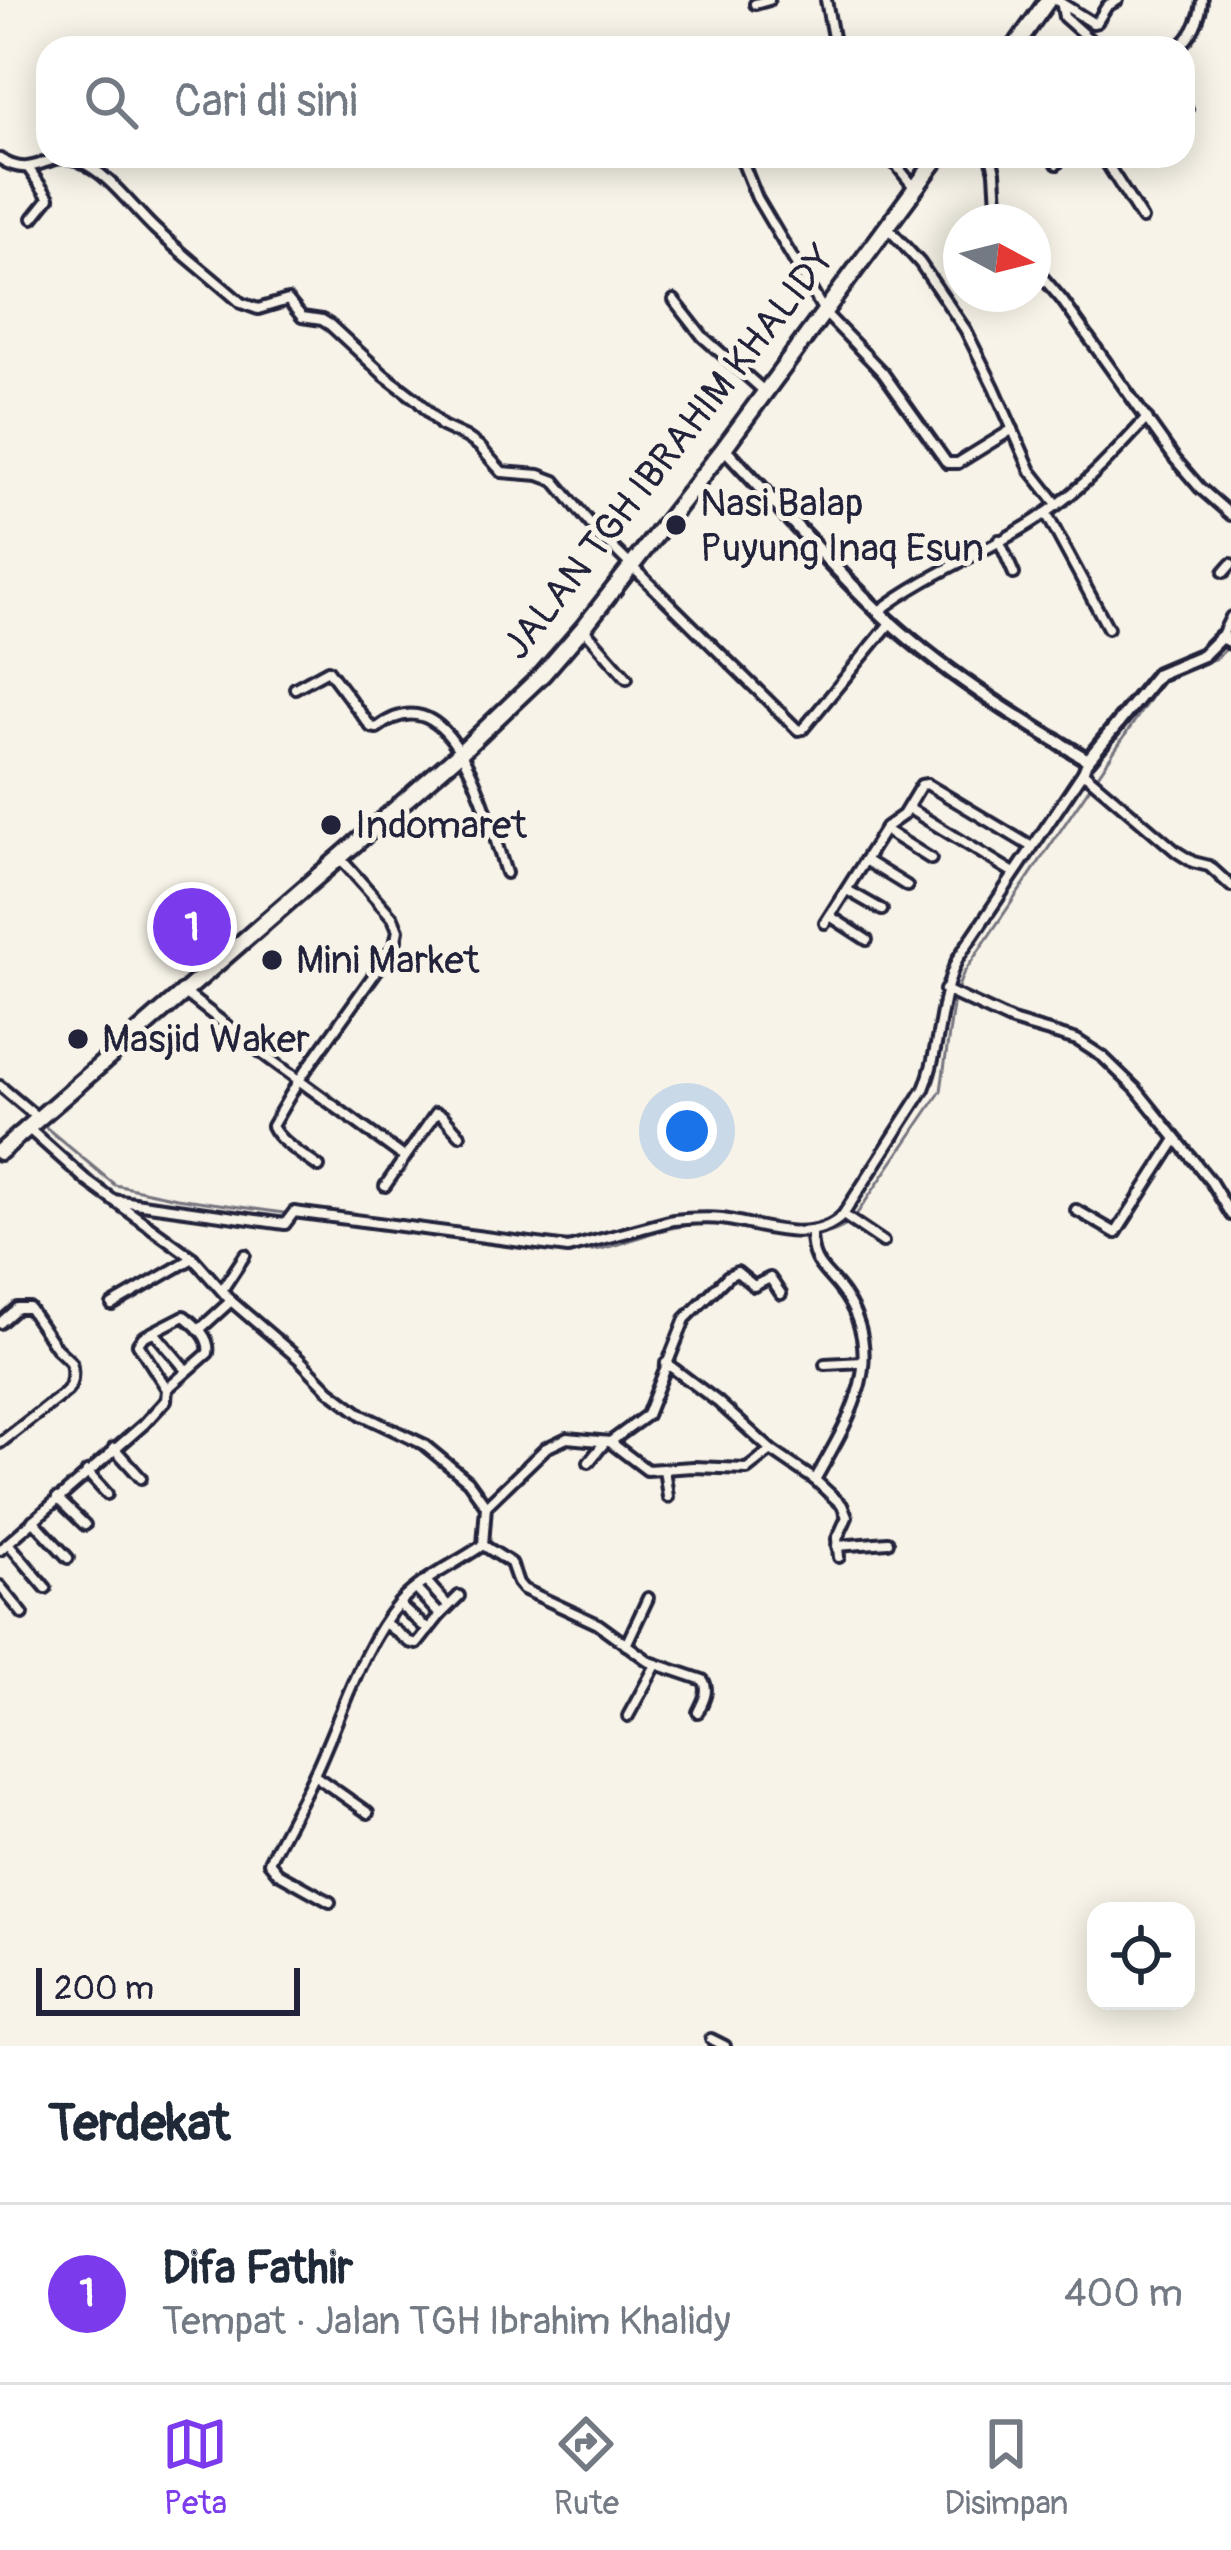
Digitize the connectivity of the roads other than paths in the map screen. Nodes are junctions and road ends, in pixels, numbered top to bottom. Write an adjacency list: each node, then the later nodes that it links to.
1 (769, 0): 6 (street)
2 (826, 0): 7 (street)
3 (1118, 0): 5 (street)
4 (1202, 0): 10 (street)
5 (1056, 2): 8 (main road); 9 (street)
6 (754, 4)
7 (833, 36)
8 (1025, 36)
9 (1086, 36)
10 (1189, 36)
11 (0, 159): 19 (street)
12 (36, 167): 19 (street)
13 (90, 168): 36 (street)
14 (745, 168): 27 (street)
15 (899, 168): 20 (street)
16 (930, 168): 20 (main road, JALAN TGH IBRAHIM KHALIDY)
17 (994, 168): 21 (street)
18 (1110, 168): 23 (street)
19 (28, 170): 22 (street)
20 (915, 188): 24 (main road, JALAN TGH IBRAHIM KHALIDY)
21 (997, 204)
22 (33, 218)
23 (1142, 219)
24 (887, 227): 27 (main road, JALAN TGH IBRAHIM KHALIDY); 30 (street)
25 (1051, 287): 29 (street)
26 (674, 300): 28 (street)
27 (825, 313): 28 (main road, JALAN TGH IBRAHIM KHALIDY); 30 (street)
28 (766, 392): 31 (main road, JALAN TGH IBRAHIM KHALIDY)
29 (1147, 418): 32 (street); 34 (street)
30 (1013, 429): 32 (street)
31 (724, 448): 36 (main road, JALAN TGH IBRAHIM KHALIDY); 38 (street)
32 (1058, 504): 33 (street)
33 (1046, 513): 35 (street); 42 (street)
34 (1231, 515)
35 (999, 540): 37 (street); 38 (street)
36 (632, 567): 40 (street); 41 (main road, JALAN TGH IBRAHIM KHALIDY)
37 (1014, 574)
38 (879, 611): 40 (street)
39 (1231, 617): 43 (street)
40 (891, 622): 47 (street)
41 (583, 628): 44 (street); 46 (main road, JALAN TGH IBRAHIM KHALIDY)
42 (1108, 628)
43 (1225, 639): 47 (street)
44 (627, 678)
45 (296, 688): 46 (street)
46 (460, 752): 51 (main road, JALAN TGH IBRAHIM KHALIDY); 54 (street)
47 (1086, 769): 50 (street); 57 (street)
48 (908, 808): 49 (street); 50 (street); 55 (street)
49 (885, 830): 52 (street); 53 (street)
50 (1032, 847): 55 (street)
51 (338, 856): 61 (main road, JALAN TGH IBRAHIM KHALIDY); 63 (street)
52 (931, 859)
53 (865, 860): 56 (street); 58 (street)
54 (506, 873)
55 (1014, 874): 62 (street)
56 (908, 886)
57 (1231, 886)
58 (847, 890): 59 (street); 60 (street)
59 (882, 910)
60 (867, 940)
61 (184, 992): 63 (street); 65 (main road, JALAN TGH IBRAHIM KHALIDY)
62 (952, 993): 67 (street); 75 (street)
63 (299, 1080): 69 (street); 70 (street)
64 (0, 1086): 65 (street)
65 (33, 1123): 68 (main road, JALAN TGH IBRAHIM KHALIDY); 72 (street)
66 (460, 1135): 69 (street)
67 (1175, 1141): 73 (street); 74 (street)
68 (0, 1153)
69 (404, 1157): 71 (street)
70 (319, 1167)
71 (385, 1186)
72 (113, 1200): 76 (street); 79 (street)
73 (1076, 1210)
74 (1231, 1215)
75 (849, 1219): 76 (street); 77 (street)
76 (811, 1235): 87 (street)
77 (883, 1242)
78 (245, 1255): 80 (street)
79 (193, 1258): 80 (street); 83 (street)
80 (222, 1290): 82 (street)
81 (781, 1294): 88 (street)
82 (231, 1301): 85 (street); 104 (street)
83 (112, 1305)
84 (0, 1323): 93 (street)
85 (199, 1330): 86 (street); 90 (street)
86 (154, 1332): 90 (street); 91 (street)
87 (862, 1363): 89 (street); 100 (street)
88 (666, 1364): 92 (street); 95 (street)
89 (825, 1364)
90 (187, 1371): 91 (street)
91 (167, 1389): 94 (street)
92 (607, 1442): 96 (street); 97 (street); 104 (street)
93 (0, 1443)
94 (114, 1448): 98 (street); 99 (street)
95 (771, 1450): 97 (street); 100 (street)
96 (589, 1462)
97 (664, 1469): 102 (street)
98 (87, 1472): 101 (street); 103 (street)
99 (141, 1478)
100 (814, 1480): 109 (street)
101 (106, 1494)
102 (668, 1497)
103 (57, 1498): 105 (street); 106 (street)
104 (486, 1506): 108 (street)
105 (33, 1520): 110 (street); 112 (street)
106 (85, 1525)
107 (888, 1542): 109 (street)
108 (484, 1545): 113 (street); 125 (street)
109 (837, 1546): 111 (street)
110 (4, 1547): 115 (street)
111 (839, 1557)
112 (68, 1558)
113 (426, 1581): 116 (street); 120 (street)
114 (0, 1586): 121 (street)
115 (46, 1588)
116 (416, 1589): 119 (street); 122 (street)
117 (459, 1597): 120 (street)
118 (647, 1598): 125 (street)
119 (399, 1604): 123 (street); 124 (street)
120 (448, 1606): 122 (street)
121 (23, 1614)
122 (440, 1615): 124 (street)
123 (386, 1623): 124 (street); 129 (street)
124 (428, 1630)
125 (626, 1645): 126 (street)
126 (656, 1665): 127 (street); 128 (street)
127 (698, 1712)
128 (628, 1716)
129 (314, 1775): 130 (street); 131 (street)
130 (368, 1813)
131 (330, 1902)
132 (711, 2039): 133 (street)
133 (725, 2046)

